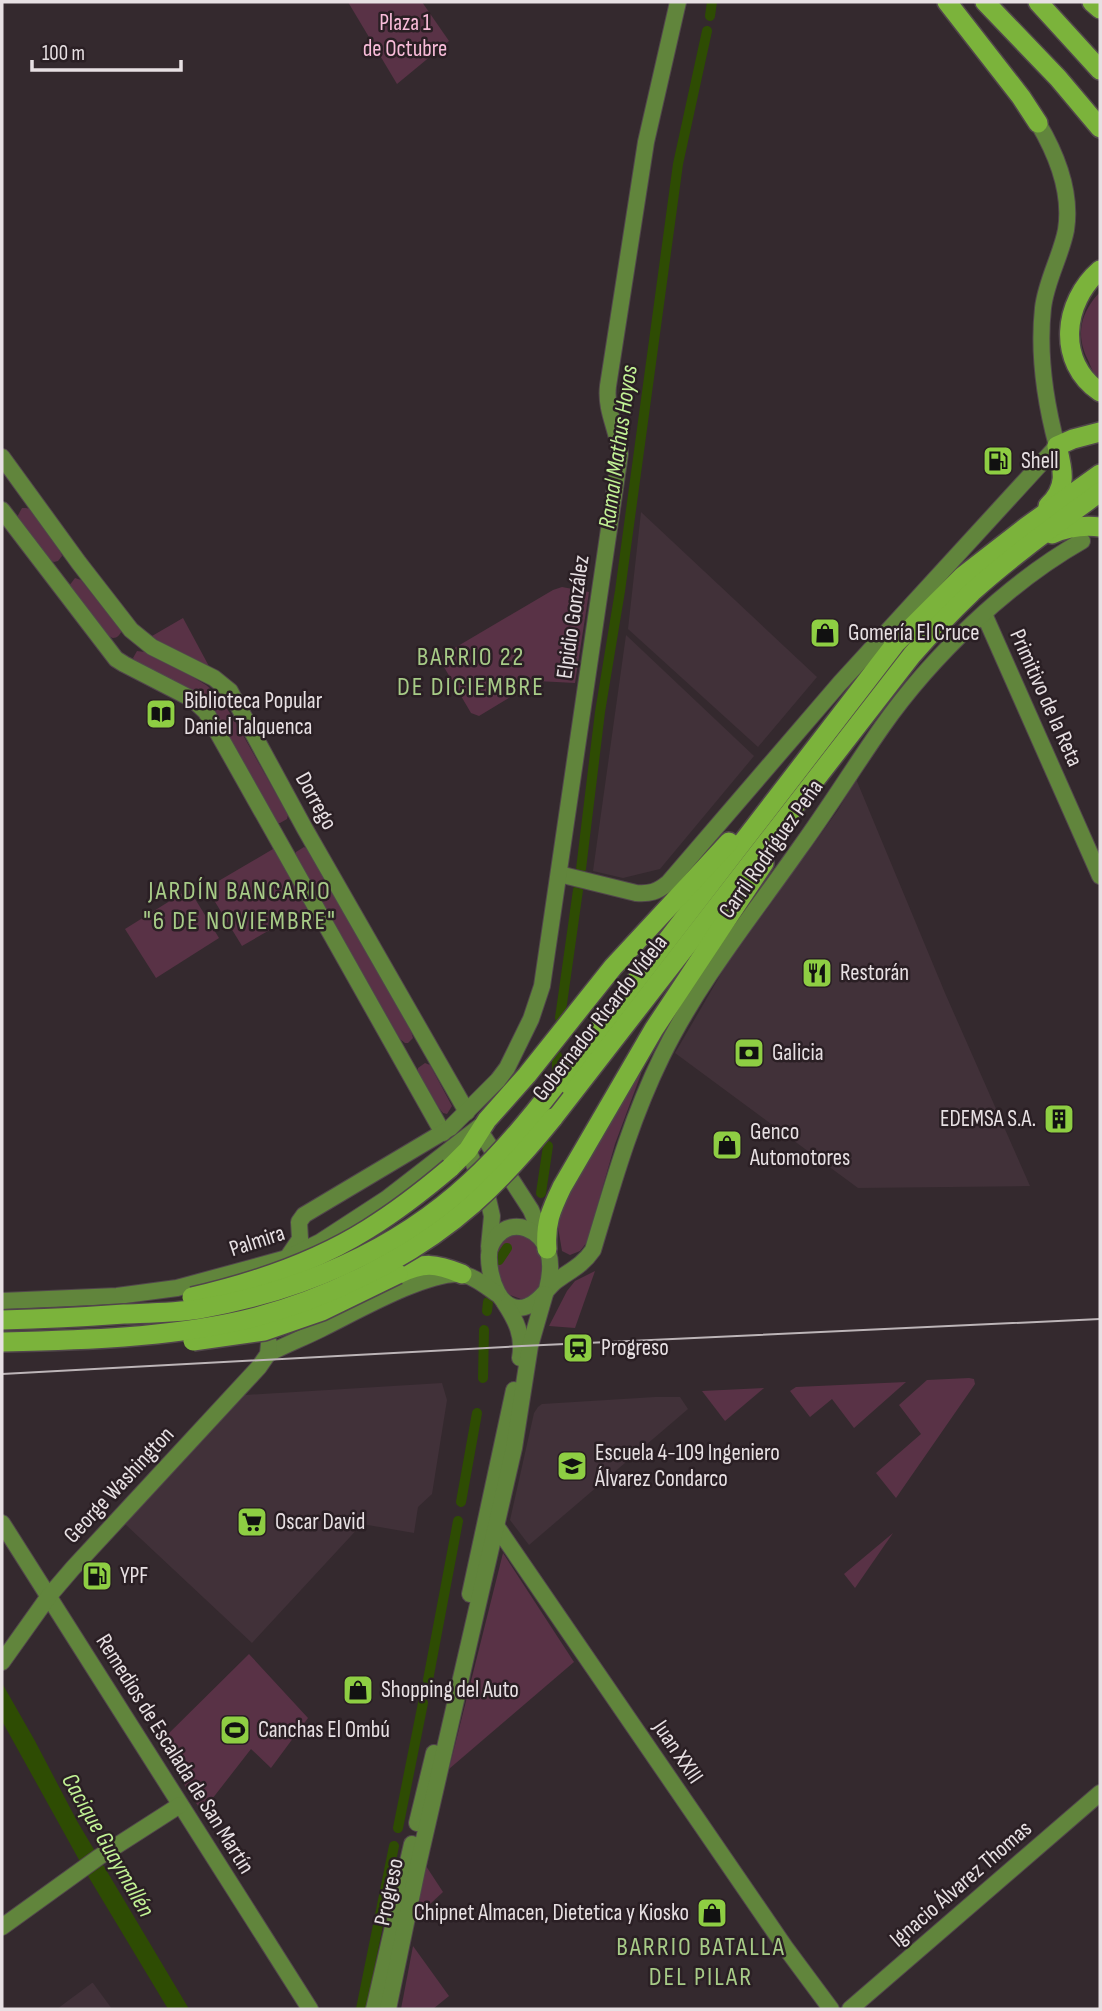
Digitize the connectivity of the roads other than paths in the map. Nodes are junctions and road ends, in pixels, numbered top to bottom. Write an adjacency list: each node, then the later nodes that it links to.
1 (678, 2): 24 (main road, Elpidio González)
2 (947, 2): 8 (highway)
3 (985, 2): 9 (highway)
4 (1038, 2): 7 (highway)
5 (1092, 2): 6 (highway)
6 (1100, 9)
7 (1100, 70)
8 (1038, 123): 13 (main road)
9 (1100, 128)
10 (1100, 270): 11 (highway)
11 (1100, 391)
12 (1100, 432): 13 (highway)
13 (1057, 446): 19 (highway); 24 (main road, Carril Rodríguez Peña)
14 (2, 457): 28 (main road, Dorrego)
15 (1100, 474): 19 (highway, Gobernador Ricardo Videla)
16 (1100, 492): 19 (highway, Gobernador Ricardo Videla)
17 (2, 510): 29 (main road)
18 (1100, 527): 19 (highway)
19 (1030, 534): 22 (highway, Gobernador Ricardo Videla); 23 (highway, Gobernador Ricardo Videla)
20 (1082, 541): 21 (main road, Carril Rodríguez Peña)
21 (984, 614): 25 (main road, Primitivo de la Reta); 33 (main road, Carril Rodríguez Peña)
22 (795, 773): 26 (highway, Gobernador Ricardo Videla); 30 (highway)
23 (811, 785): 26 (highway, Gobernador Ricardo Videla); 32 (highway)
24 (559, 874): 27 (main road, Elpidio González)
25 (1100, 876)
26 (694, 921): 40 (highway, Gobernador Ricardo Videla, bridge); 42 (highway, Gobernador Ricardo Videla, bridge)
27 (526, 1031): 28 (main road, Palmira)
28 (467, 1112): 29 (main road, Palmira)
29 (443, 1133): 34 (main road, Palmira)
30 (476, 1134): 31 (main road); 32 (main road); 34 (main road, Palmira); 40 (highway, bridge)
31 (489, 1247): 32 (main road); 38 (main road)
32 (547, 1249): 33 (main road); 37 (main road)
33 (593, 1250): 37 (main road, Carril Rodríguez Peña)
34 (287, 1258): 36 (main road); 39 (main road, Palmira)
35 (462, 1273): 38 (main road); 42 (highway, bridge); 46 (main road, George Washington)
36 (277, 1283)
37 (547, 1291): 38 (main road); 45 (main road, Progreso)
38 (497, 1295): 45 (main road, Progreso)
39 (2, 1301)
40 (110, 1315): 41 (highway, Gobernador Ricardo Videla, bridge)
41 (2, 1320)
42 (63, 1341): 43 (highway, Gobernador Ricardo Videla, bridge)
43 (2, 1345)
44 (2, 1523): 46 (main road, Remedios de Escalada de San Martín)
45 (491, 1525): 52 (main road, Progreso); 53 (main road, Progreso); 54 (main road, Juan XXIII)
46 (49, 1596): 47 (main road, George Washington); 49 (main road, Remedios de Escalada de San Martín)
47 (2, 1662)
48 (1100, 1793): 55 (main road, Ignacio Álvarez Thomas)
49 (180, 1805): 50 (main road); 51 (main road, Remedios de Escalada de San Martín)
50 (2, 1927)
51 (310, 2009)
52 (374, 2009)
53 (388, 2009)
54 (831, 2009)
55 (850, 2009)

